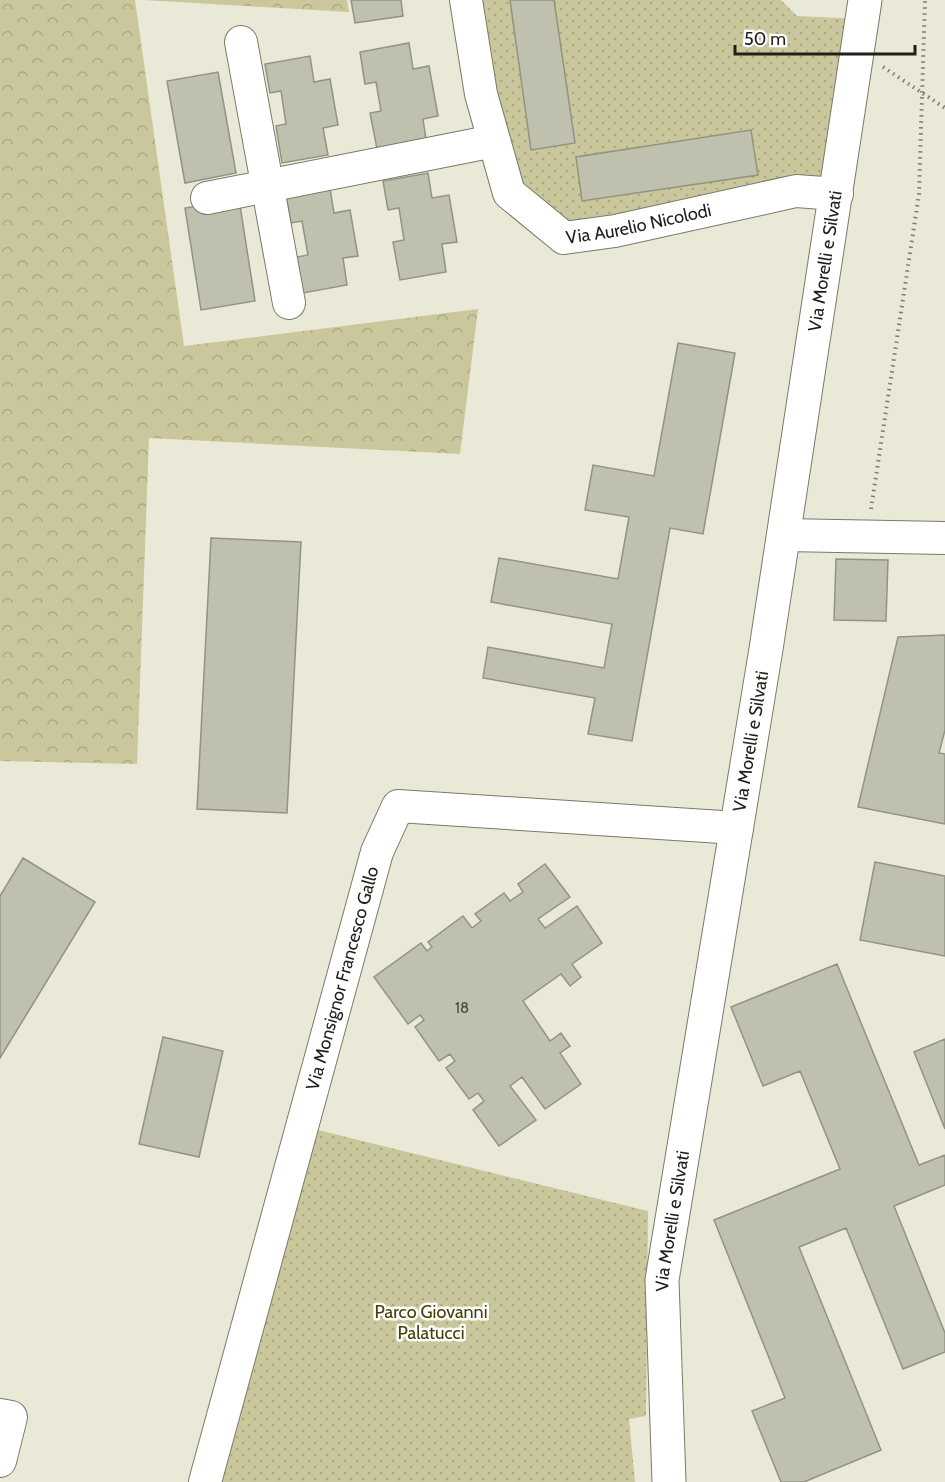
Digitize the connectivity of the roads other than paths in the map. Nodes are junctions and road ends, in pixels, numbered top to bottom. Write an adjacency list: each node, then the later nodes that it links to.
1 (466, 0): 4 (street, Via Aurelio Nicolodi)
2 (865, 0): 6 (main road, Via Morelli e Silvati)
3 (241, 42): 5 (street)
4 (494, 141): 5 (street); 6 (street, Via Aurelio Nicolodi)
5 (268, 186): 7 (street); 8 (street)
6 (837, 194): 9 (main road, Via Morelli e Silvati)
7 (207, 198)
8 (289, 303)
9 (784, 535): 10 (street); 11 (main road, Via Morelli e Silvati)
10 (945, 538)
11 (737, 828): 14 (street, Via Monsignor Francesco Gallo); 15 (main road, Via Morelli e Silvati)
12 (0, 1415): 13 (street)
13 (0, 1461)
14 (205, 1482)
15 (669, 1482)

